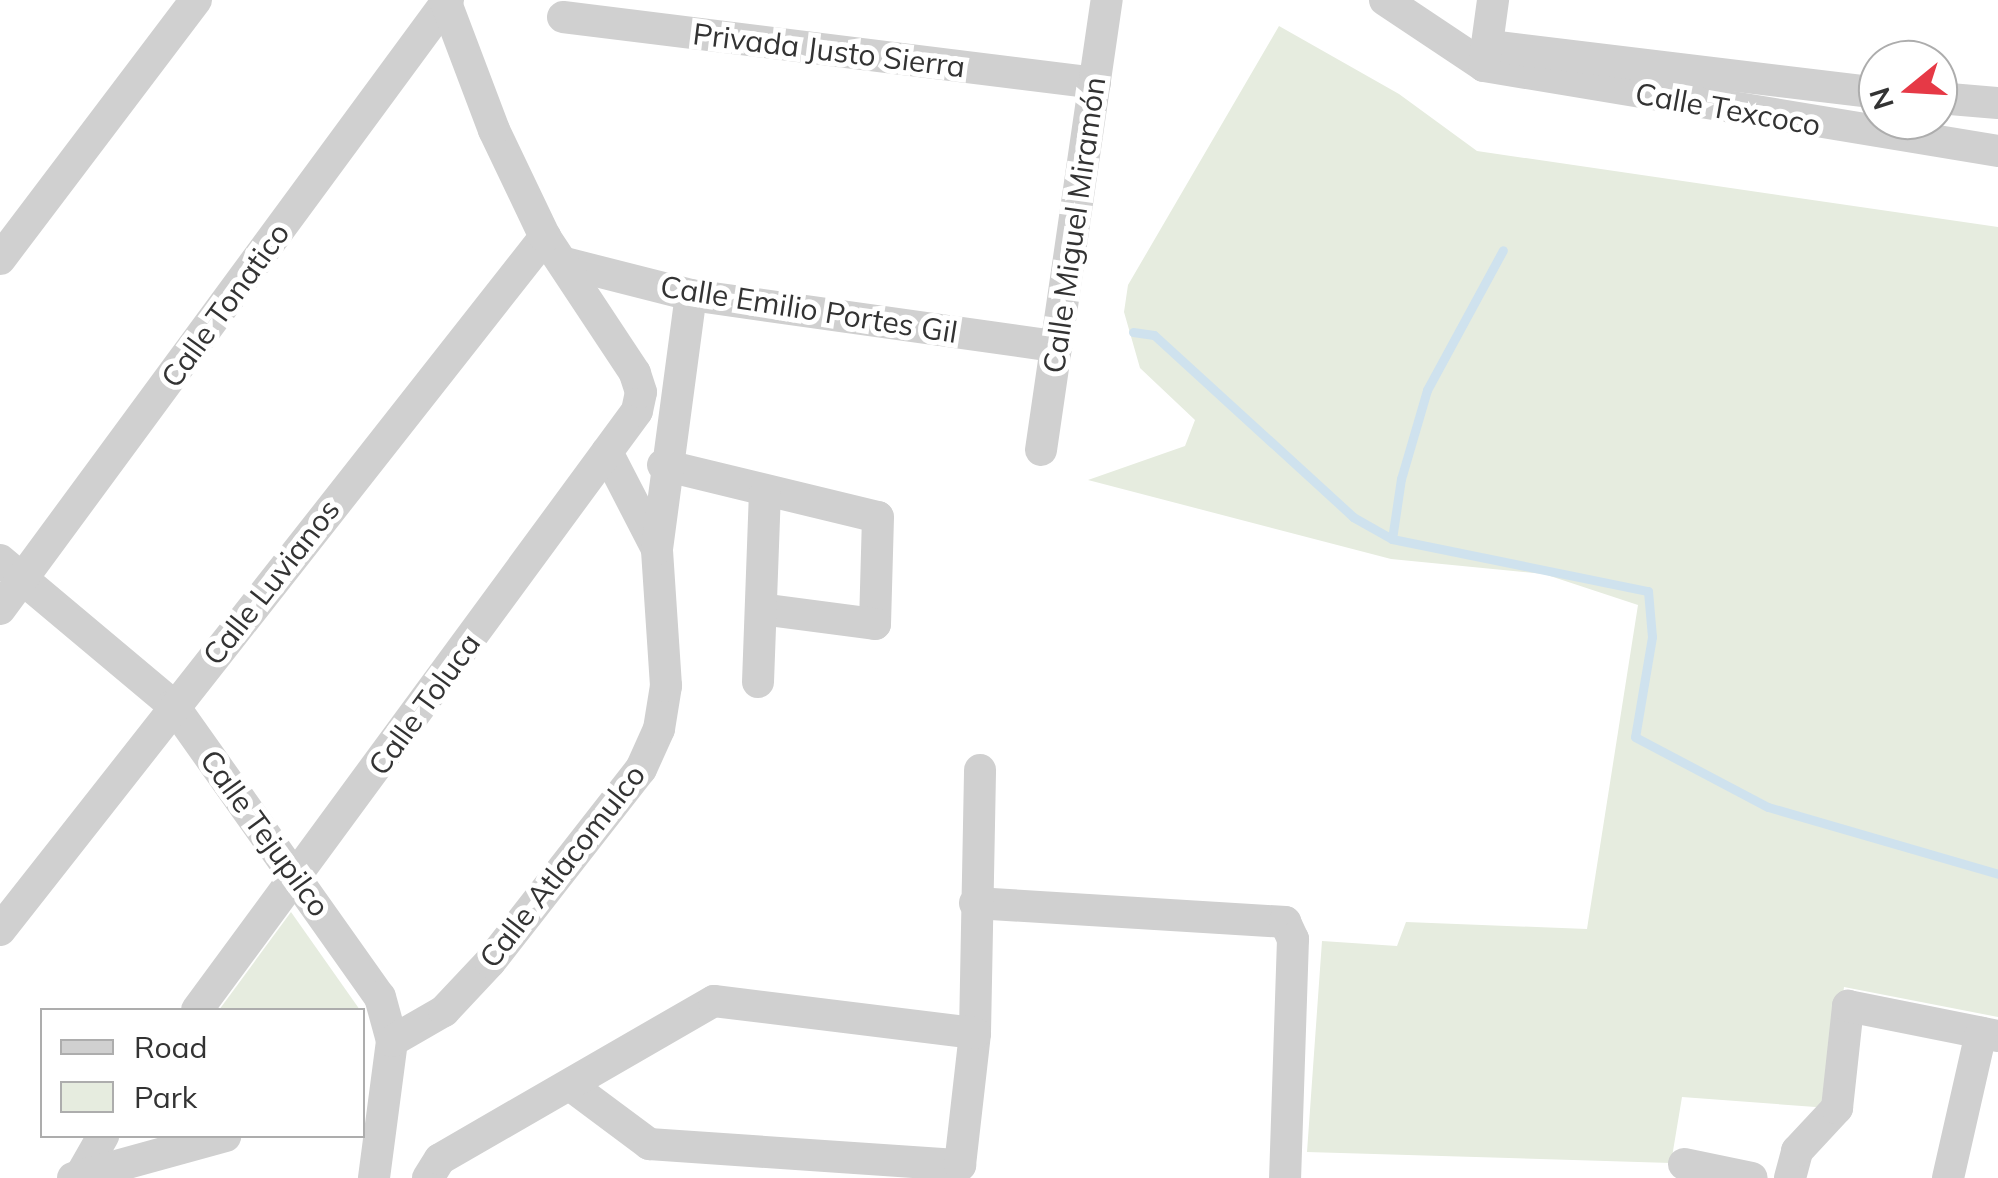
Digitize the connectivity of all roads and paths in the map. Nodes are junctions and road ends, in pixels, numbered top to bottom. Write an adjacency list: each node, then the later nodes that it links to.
1 (196, 0): 14 (street)
2 (446, 0): 13 (street); 22 (street, Calle Tonatico)
3 (1108, 0): 8 (street, Calle Miguel Miramón)
4 (1385, 0): 7 (street, Calle Texcoco)
5 (1493, 0): 7 (street)
6 (564, 17): 8 (street, Privada Justo Sierra)
7 (1480, 53): 9 (street, Calle Texcoco); 12 (street, Calle Texcoco)
8 (1095, 84): 16 (street, Calle Miguel Miramón)
9 (1858, 91)
10 (1958, 100): 11 (street)
11 (1998, 103)
12 (1998, 151)
13 (555, 250): 15 (street, Calle Emilio Portes Gil); 18 (street, Calle Toluca); 26 (street, Calle Luvianos)
14 (0, 259)
15 (691, 295): 16 (street, Calle Emilio Portes Gil); 19 (street, Calle Atlacomulco)
16 (1056, 346): 17 (street, Calle Miguel Miramón)
17 (1040, 450)
18 (608, 452): 21 (street); 28 (street, Calle Toluca)
19 (663, 465): 20 (street); 21 (street, Calle Atlacomulco)
20 (765, 494): 24 (street); 24 (street)
21 (657, 549): 34 (street, Calle Atlacomulco)
22 (13, 569): 23 (street, Calle Tonatico); 26 (street, Calle Tejupilco)
23 (0, 609)
24 (761, 609): 25 (street)
25 (758, 682)
26 (174, 705): 28 (street, Calle Tejupilco); 30 (street, Calle Luvianos)
27 (980, 770): 29 (street)
28 (298, 876): 31 (street, Calle Toluca); 34 (street, Calle Tejupilco)
29 (974, 903): 32 (street); 43 (street)
30 (0, 930)
31 (199, 1008)
32 (976, 1033): 36 (street); 36 (street)
33 (1990, 1034): 45 (street); 46 (street)
34 (392, 1041): 35 (street, Calle Tejupilco)
35 (373, 1087): 41 (street, Calle Tejupilco)
36 (574, 1088): 42 (street)
37 (102, 1138): 40 (street)
38 (219, 1138): 40 (street)
39 (1684, 1164): 44 (street)
40 (78, 1175)
41 (374, 1178)
42 (428, 1178)
43 (1285, 1178)
44 (1752, 1178)
45 (1790, 1178)
46 (1948, 1178)

